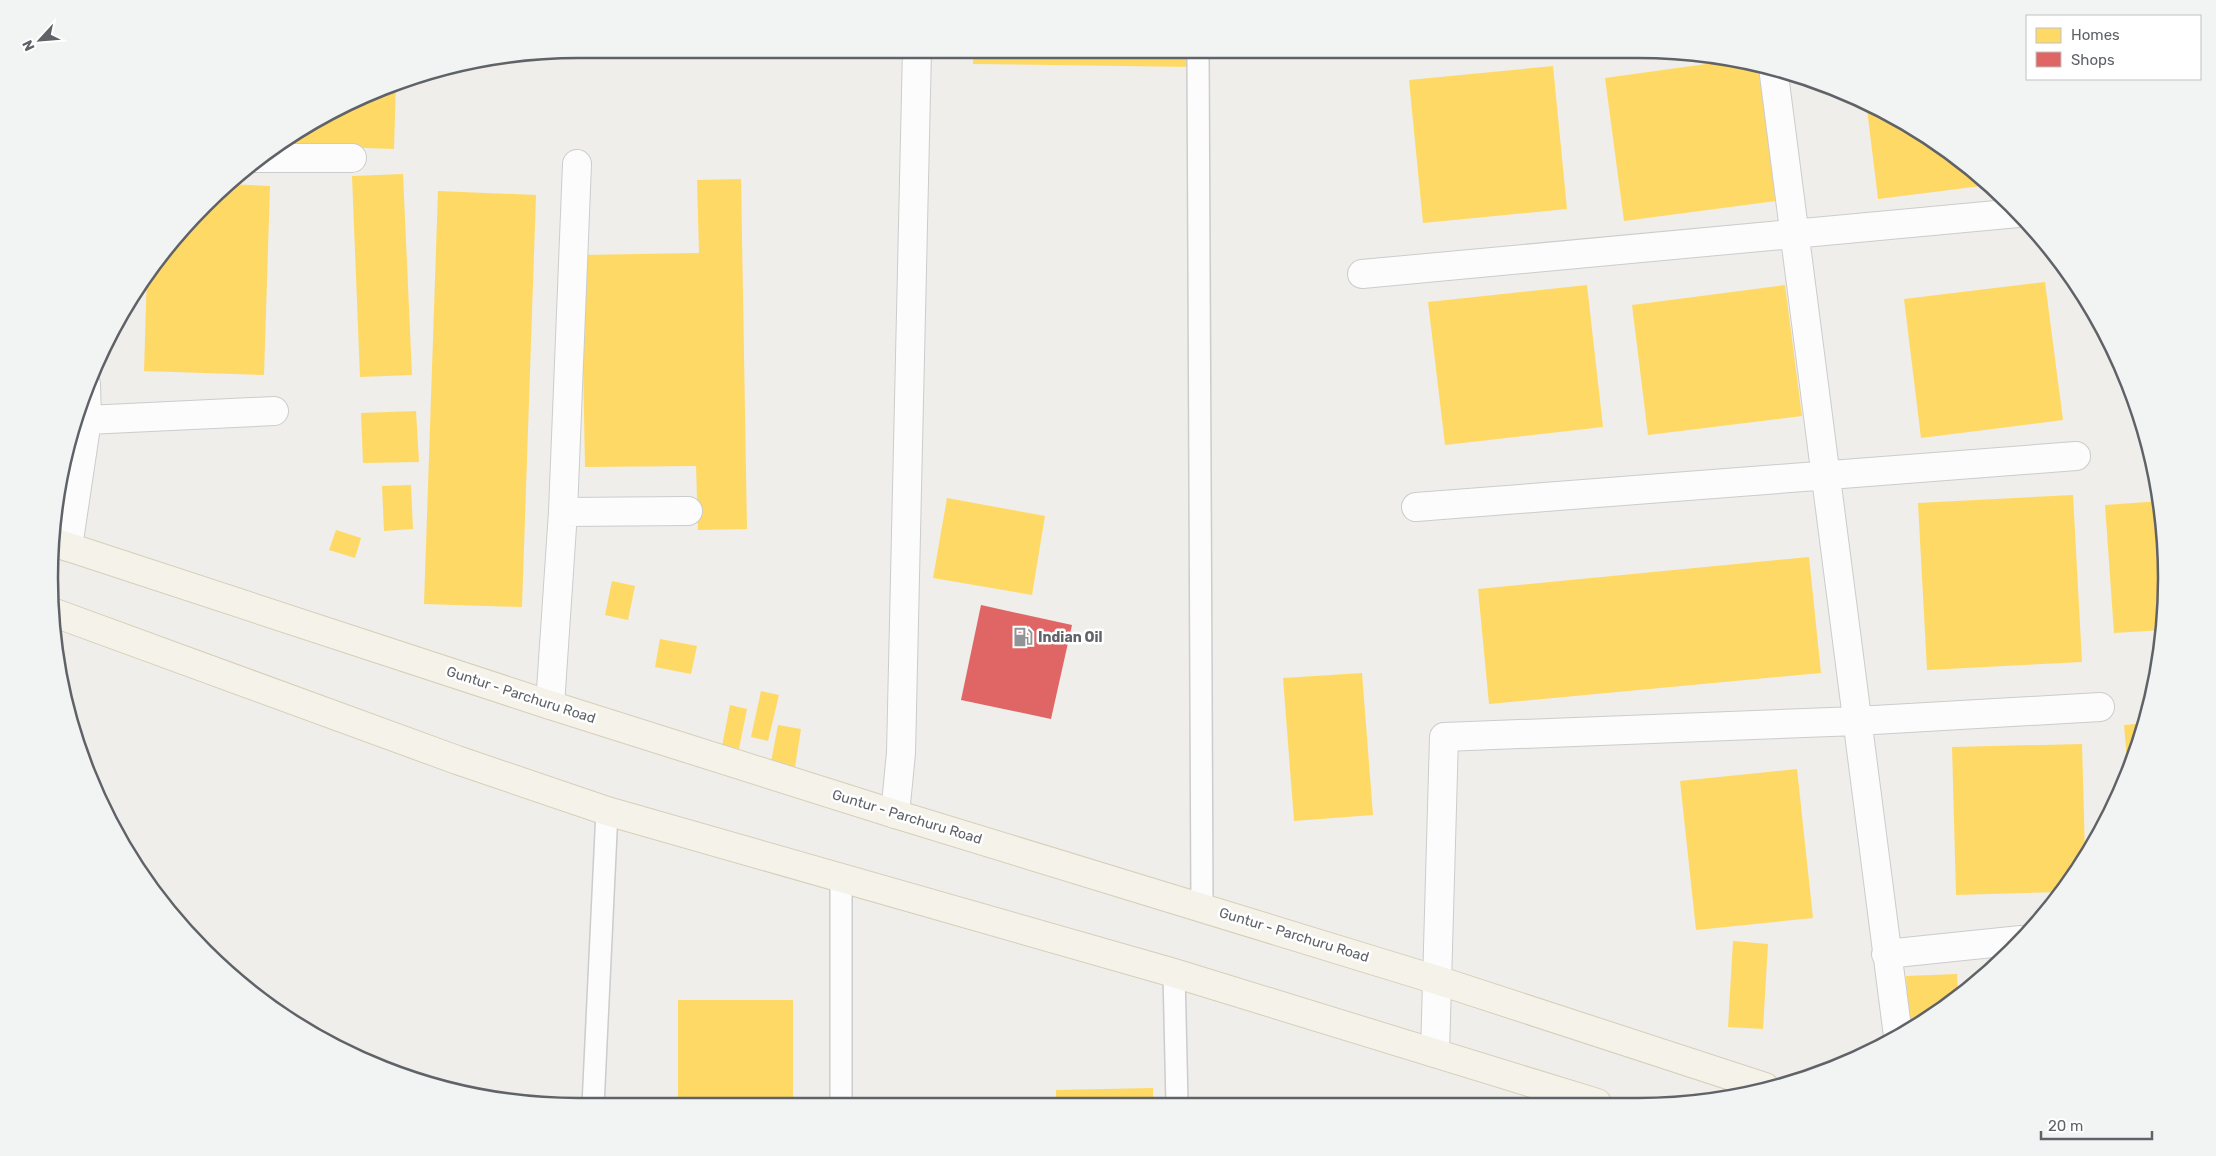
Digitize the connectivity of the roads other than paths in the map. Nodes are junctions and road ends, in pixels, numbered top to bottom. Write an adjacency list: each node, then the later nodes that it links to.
1 (917, 58): 24 (street)
2 (1198, 58): 26 (lane)
3 (1775, 76): 8 (street)
4 (271, 158): 5 (street)
5 (352, 158)
6 (577, 164): 17 (street)
7 (2009, 214): 8 (street)
8 (1795, 233): 9 (street); 14 (street)
9 (1362, 274)
10 (87, 407): 12 (street)
11 (274, 411): 12 (street)
12 (87, 420): 18 (street)
13 (2076, 456): 14 (street)
14 (1826, 475): 15 (street); 22 (street)
15 (1416, 507)
16 (688, 511): 17 (street)
17 (563, 512): 20 (street)
18 (59, 544): 20 (main road, Guntur - Parchuru Road)
19 (59, 615): 23 (main road)
20 (550, 705): 24 (main road, Guntur - Parchuru Road)
21 (2100, 707): 22 (street)
22 (1857, 722): 28 (street); 30 (street)
23 (607, 811): 25 (main road); 34 (lane)
24 (895, 814): 26 (main road, Guntur - Parchuru Road)
25 (841, 879): 29 (main road); 35 (lane)
26 (1202, 906): 30 (main road, Guntur - Parchuru Road)
27 (2011, 941): 28 (street)
28 (1886, 954): 31 (street)
29 (1174, 973): 32 (main road); 36 (lane)
30 (1437, 980): 32 (street); 33 (main road, Guntur - Parchuru Road)
31 (1897, 1030)
32 (1435, 1053): 37 (main road)
33 (1757, 1084)
34 (594, 1098)
35 (841, 1098)
36 (1177, 1098)
37 (1581, 1098)

